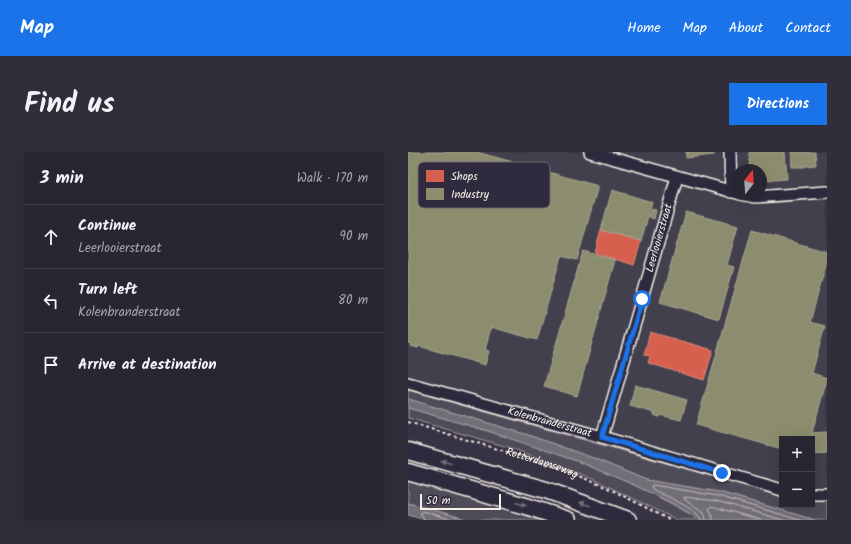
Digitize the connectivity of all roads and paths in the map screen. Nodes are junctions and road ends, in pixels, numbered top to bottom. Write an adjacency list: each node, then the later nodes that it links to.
1 (590, 152): 4 (street)
2 (730, 152): 3 (street)
3 (732, 164)
4 (677, 177): 5 (street); 10 (street, Leerlooierstraat)
5 (731, 192)
6 (827, 192): 7 (street)
7 (767, 196)
8 (408, 383): 10 (street, Kolenbranderstraat)
9 (408, 422): 18 (path, Rotterdamseweg)
10 (602, 437): 13 (street, Kolenbranderstraat)
11 (408, 451): 17 (main road, one-way to 11)
12 (408, 472): 16 (main road, one-way to 16)
13 (779, 489)
14 (815, 494): 15 (street)
15 (827, 494)
16 (568, 520)
17 (628, 520)
18 (670, 520)

